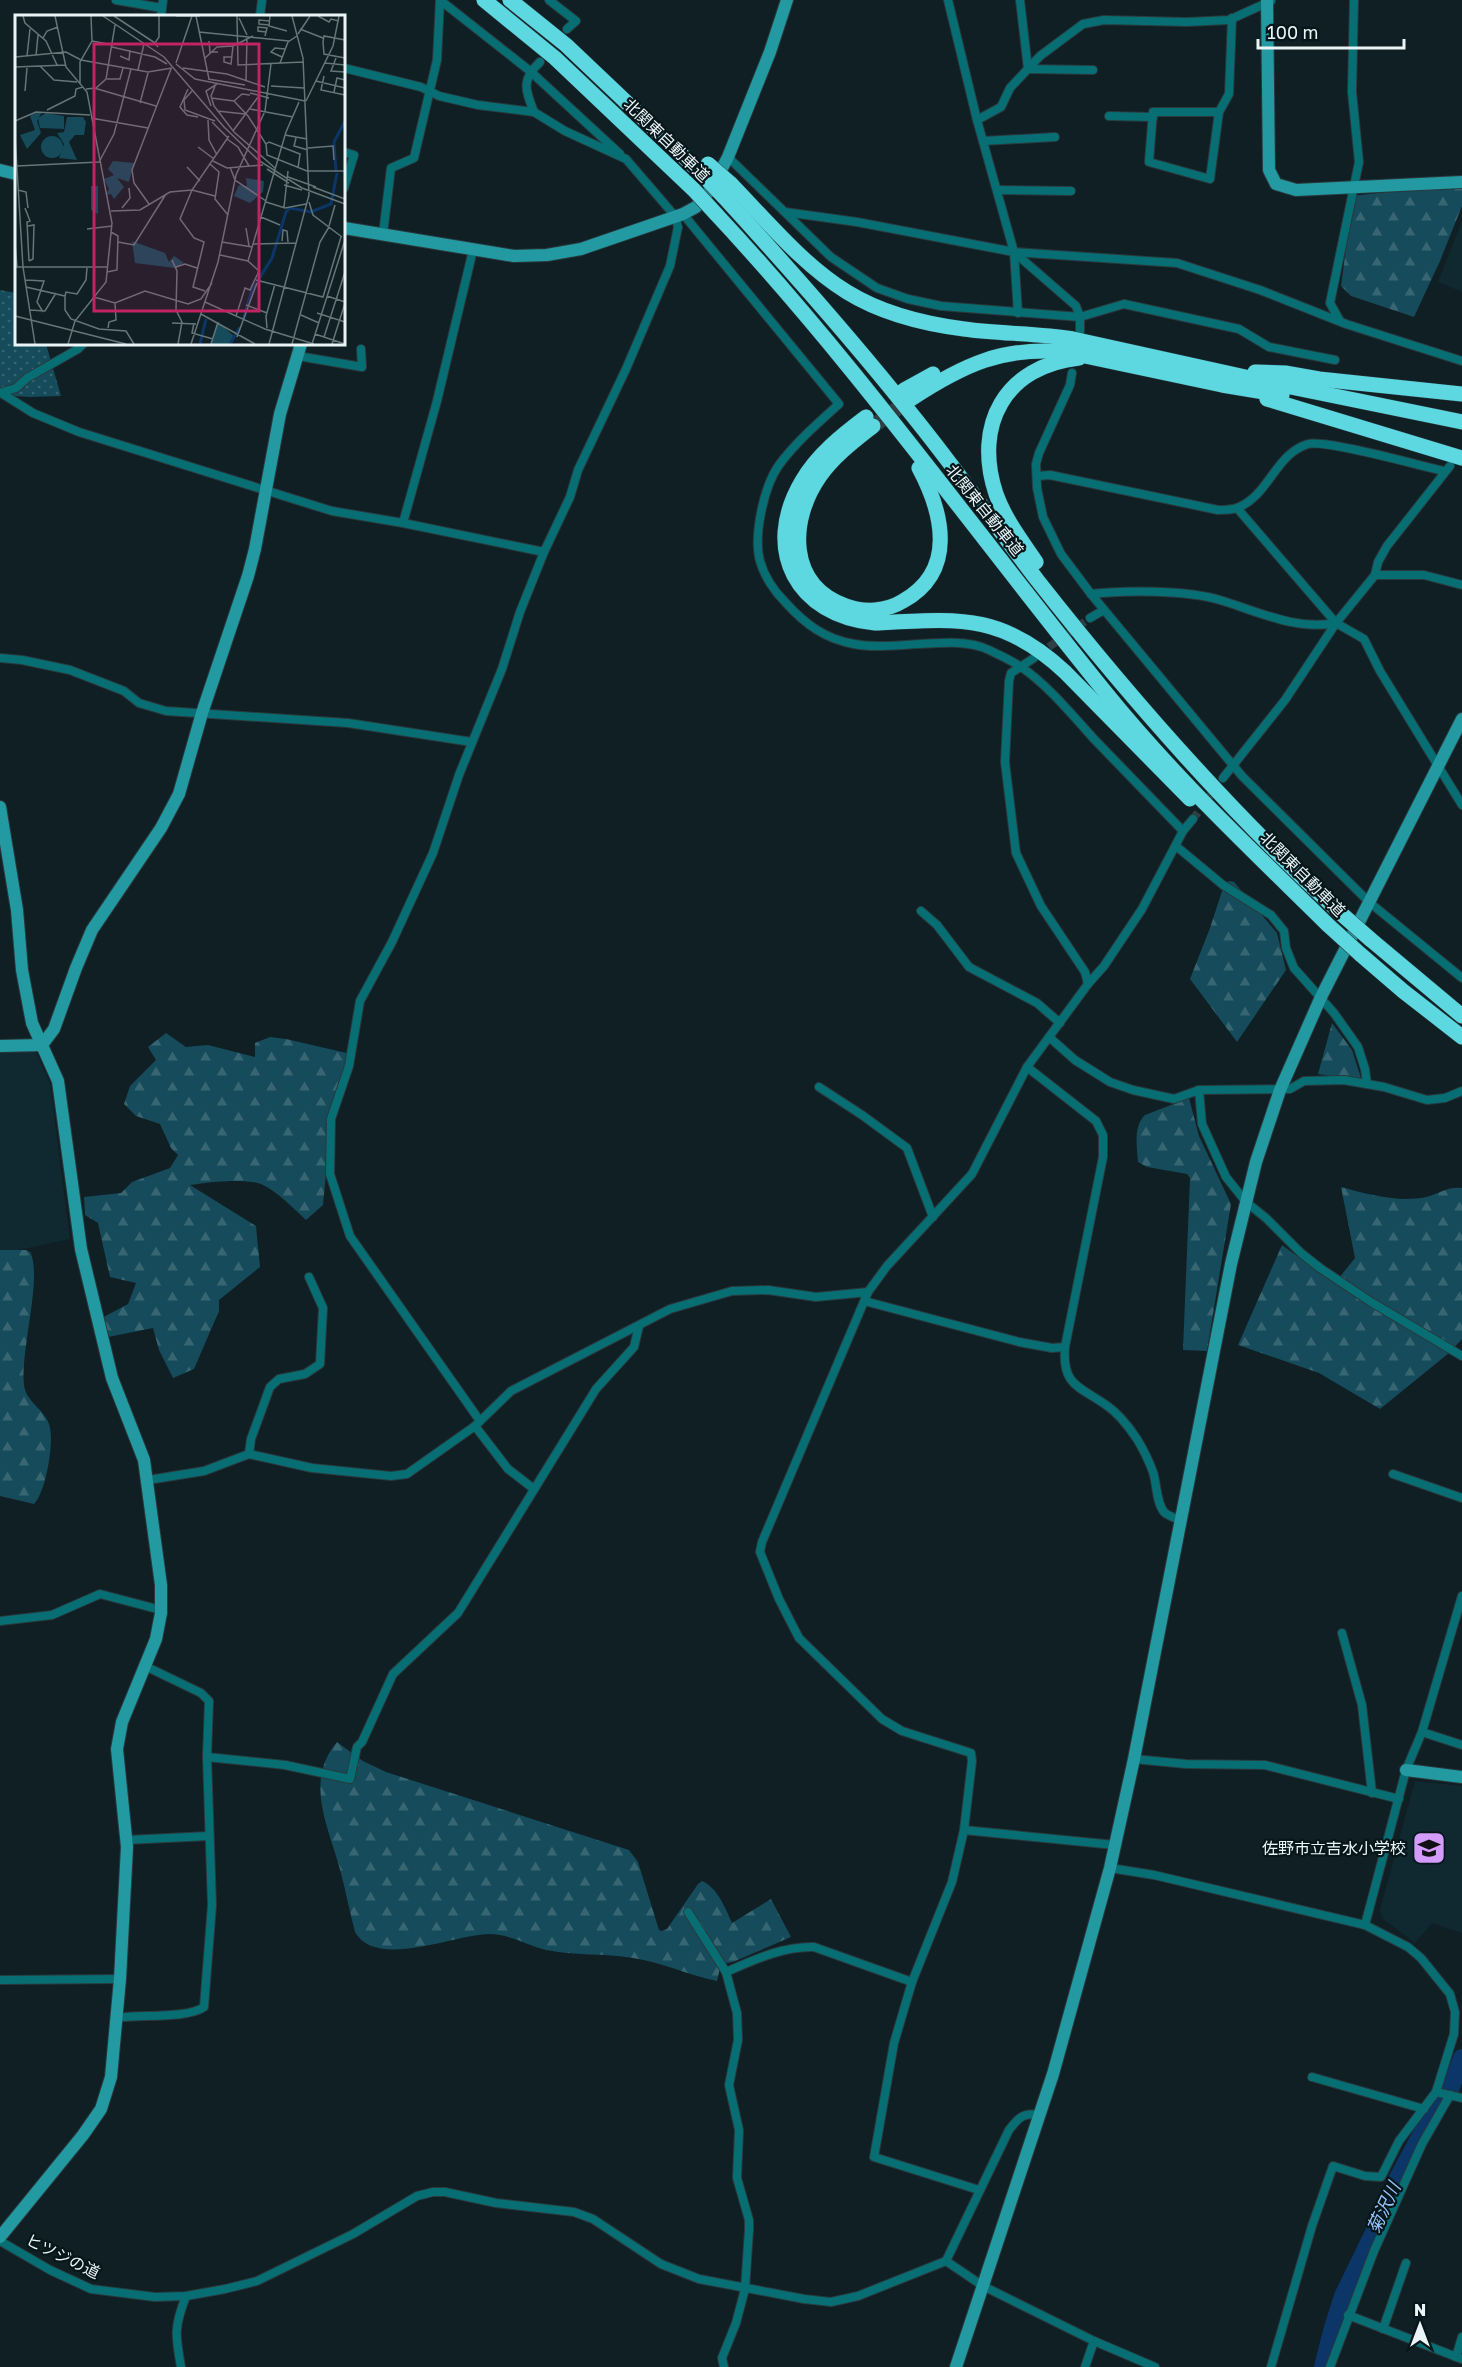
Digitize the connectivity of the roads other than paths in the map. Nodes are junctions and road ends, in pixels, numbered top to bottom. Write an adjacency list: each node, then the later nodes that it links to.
1 (116, 0): 12 (street)
2 (262, 0): 13 (street)
3 (440, 0): 20 (street); 21 (street)
4 (484, 0): 47 (highway, 北関東自動車道, bridge)
5 (510, 0): 38 (highway, 北関東自動車道, bridge)
6 (549, 0): 15 (street)
7 (787, 0): 30 (street)
8 (948, 0): 26 (street)
9 (1020, 0): 18 (street)
10 (1354, 0): 37 (street)
11 (1269, 1): 14 (street); 37 (street)
12 (162, 8)
13 (260, 15)
14 (1232, 18): 18 (street); 23 (street)
15 (567, 29)
16 (540, 62): 20 (street)
17 (345, 68): 21 (street)
18 (1028, 69): 19 (street); 26 (street)
19 (1094, 70)
20 (530, 71): 22 (street); 31 (street)
21 (428, 92): 22 (street); 44 (street)
22 (534, 112): 31 (street)
23 (1219, 112): 25 (street); 25 (street)
24 (1109, 116): 25 (street)
25 (1153, 117)
26 (977, 120): 28 (street)
27 (1055, 137): 28 (street)
28 (983, 141): 39 (street)
29 (345, 152): 36 (street)
30 (728, 157): 41 (street); 42 (street)
31 (626, 159): 42 (street)
32 (0, 170): 34 (street)
33 (1462, 173): 35 (street)
34 (15, 174)
35 (1462, 182): 37 (street)
36 (345, 185)
37 (1353, 188): 50 (street)
38 (727, 190): 51 (highway); 82 (highway, 北関東自動車道)
39 (997, 190): 40 (street); 46 (street)
40 (1071, 191)
41 (785, 212): 46 (street); 48 (street)
42 (679, 215): 45 (street); 70 (street); 79 (street)
43 (345, 228): 44 (street)
44 (383, 234): 45 (street)
45 (473, 250): 69 (street)
46 (1014, 252): 48 (street); 49 (street); 50 (street)
47 (794, 300): 92 (highway, 北関東自動車道); 92 (highway)
48 (1018, 313): 49 (street)
49 (1080, 317): 51 (street); 56 (street)
50 (1341, 321): 57 (street)
51 (1077, 335): 55 (highway); 58 (highway)
52 (82, 345): 61 (street)
53 (362, 349): 54 (street)
54 (299, 350): 67 (street)
55 (1100, 358): 58 (highway); 82 (highway)
56 (1335, 360)
57 (1462, 361)
58 (1176, 368): 60 (highway)
59 (1072, 373): 66 (street)
60 (1224, 378): 62 (highway); 63 (highway); 64 (highway); 65 (highway)
61 (0, 393): 67 (street)
62 (1462, 394)
63 (1462, 422)
64 (1462, 430)
65 (1452, 465): 68 (street); 71 (street)
66 (1038, 476): 68 (street); 73 (street)
67 (265, 490): 69 (street); 80 (street)
68 (1237, 508): 76 (street)
69 (403, 522): 70 (street)
70 (544, 552): 83 (street)
71 (1375, 575): 72 (street); 76 (street)
72 (1462, 585)
73 (1090, 594): 74 (street); 76 (street)
74 (1104, 610): 75 (street); 84 (street)
75 (1090, 618)
76 (1336, 623): 84 (street); 85 (street)
77 (0, 658): 80 (street)
78 (1034, 658): 79 (street)
79 (1020, 667): 90 (street); 96 (street)
80 (202, 713): 83 (street); 102 (street)
81 (1462, 719): 85 (street)
82 (1160, 729): 98 (highway, 北関東自動車道, bridge)
83 (472, 742): 117 (street)
84 (1233, 766): 86 (street); 93 (street)
85 (1438, 766): 87 (street); 93 (street)
86 (1223, 778)
87 (1462, 805)
88 (0, 807): 102 (street)
89 (1193, 819): 90 (street)
90 (1183, 831): 91 (street)
91 (1176, 846): 96 (street); 97 (street)
92 (1293, 891): 101 (highway, 北関東自動車道, bridge)
93 (1370, 902): 95 (street); 97 (street)
94 (921, 911): 99 (street)
95 (1462, 978)
96 (1088, 984): 99 (street)
97 (1321, 997): 105 (street); 108 (street)
98 (1462, 1017)
99 (1060, 1023): 100 (street)
100 (1049, 1037): 104 (street); 107 (street)
101 (1462, 1037)
102 (42, 1045): 103 (street); 120 (street)
103 (0, 1046)
104 (1027, 1067): 111 (street); 115 (street)
105 (1367, 1084): 108 (street); 109 (street)
106 (819, 1087): 111 (street)
107 (1199, 1090): 108 (street); 110 (street)
108 (1280, 1090): 110 (street)
109 (1462, 1091)
110 (1246, 1202): 116 (street); 123 (street)
111 (933, 1216): 113 (street)
112 (309, 1277): 118 (street)
113 (867, 1295): 114 (street); 115 (street); 137 (street)
114 (639, 1326): 117 (street); 121 (street)
115 (1065, 1347): 123 (street)
116 (1462, 1356)
117 (477, 1424): 118 (street); 121 (street)
118 (249, 1454): 120 (street)
119 (1393, 1474): 122 (street)
120 (148, 1480): 125 (street)
121 (534, 1489): 131 (street)
122 (1462, 1498)
123 (1180, 1520): 132 (street)
124 (1462, 1596): 129 (street)
125 (161, 1610): 126 (street); 128 (street)
126 (0, 1622)
127 (1342, 1633): 135 (street)
128 (145, 1666): 131 (street); 139 (street)
129 (1422, 1732): 130 (street); 133 (street)
130 (1462, 1745)
131 (207, 1757): 138 (street)
132 (1134, 1759): 135 (street); 140 (street)
133 (1406, 1770): 134 (street); 136 (street)
134 (1462, 1777)
135 (1372, 1793): 136 (street)
136 (1399, 1799): 143 (street)
137 (964, 1830): 140 (street); 147 (street)
138 (209, 1836): 139 (street); 148 (street)
139 (126, 1839): 146 (street)
140 (1115, 1845): 141 (street)
141 (1110, 1868): 143 (street); 154 (street)
142 (688, 1912): 144 (street)
143 (1365, 1926): 150 (street)
144 (726, 1972): 147 (street); 160 (street)
145 (0, 1980): 146 (street)
146 (120, 1980): 148 (street)
147 (912, 1982): 155 (street)
148 (116, 2018): 156 (street)
149 (1312, 2077): 153 (street)
150 (1436, 2092): 151 (street); 153 (street)
151 (1450, 2095): 152 (street); 162 (street)
152 (1462, 2098)
153 (1424, 2109): 172 (street)
154 (1040, 2115): 155 (street); 159 (street)
155 (979, 2190): 157 (street)
156 (0, 2239): 161 (street, ヒツジの道)
157 (946, 2261): 159 (street); 160 (street, ヒツジの道)
158 (1406, 2264): 163 (street)
159 (983, 2286): 165 (street); 169 (street)
160 (745, 2289): 161 (street, ヒツジの道); 168 (street)
161 (186, 2296): 167 (street)
162 (1348, 2315): 163 (street); 173 (street)
163 (1383, 2329): 166 (street)
164 (1462, 2337): 166 (street)
165 (1094, 2341): 170 (street); 171 (street)
166 (1459, 2358)
167 (181, 2367)
168 (724, 2367)
169 (956, 2367)
170 (1085, 2367)
171 (1155, 2367)
172 (1271, 2367)
173 (1330, 2367)

